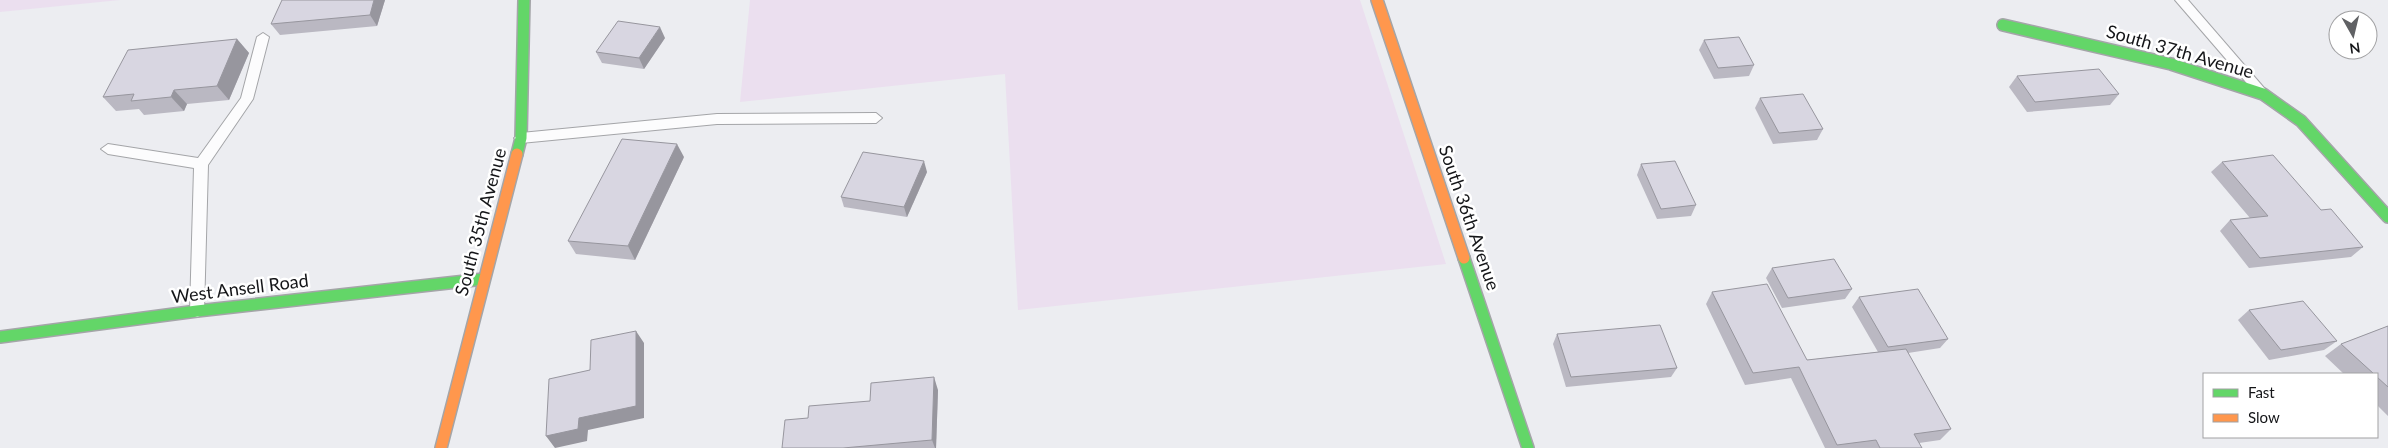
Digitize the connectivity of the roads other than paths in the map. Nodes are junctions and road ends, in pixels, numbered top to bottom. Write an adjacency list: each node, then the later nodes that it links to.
1 (524, 0): 8 (street, South 35th Avenue)
2 (1377, 0): 16 (street, South 36th Avenue)
3 (2181, 0): 6 (lane)
4 (2003, 25): 6 (street, South 37th Avenue)
5 (263, 37): 10 (lane)
6 (2263, 94): 11 (street, South 37th Avenue)
7 (876, 118): 8 (lane)
8 (522, 138): 12 (street, South 35th Avenue)
9 (108, 149): 10 (lane)
10 (201, 164): 13 (lane)
11 (2388, 217)
12 (484, 279): 13 (street, West Ansell Road); 15 (street, South 35th Avenue)
13 (196, 311): 14 (street, West Ansell Road)
14 (0, 337)
15 (441, 448)
16 (1528, 448)

